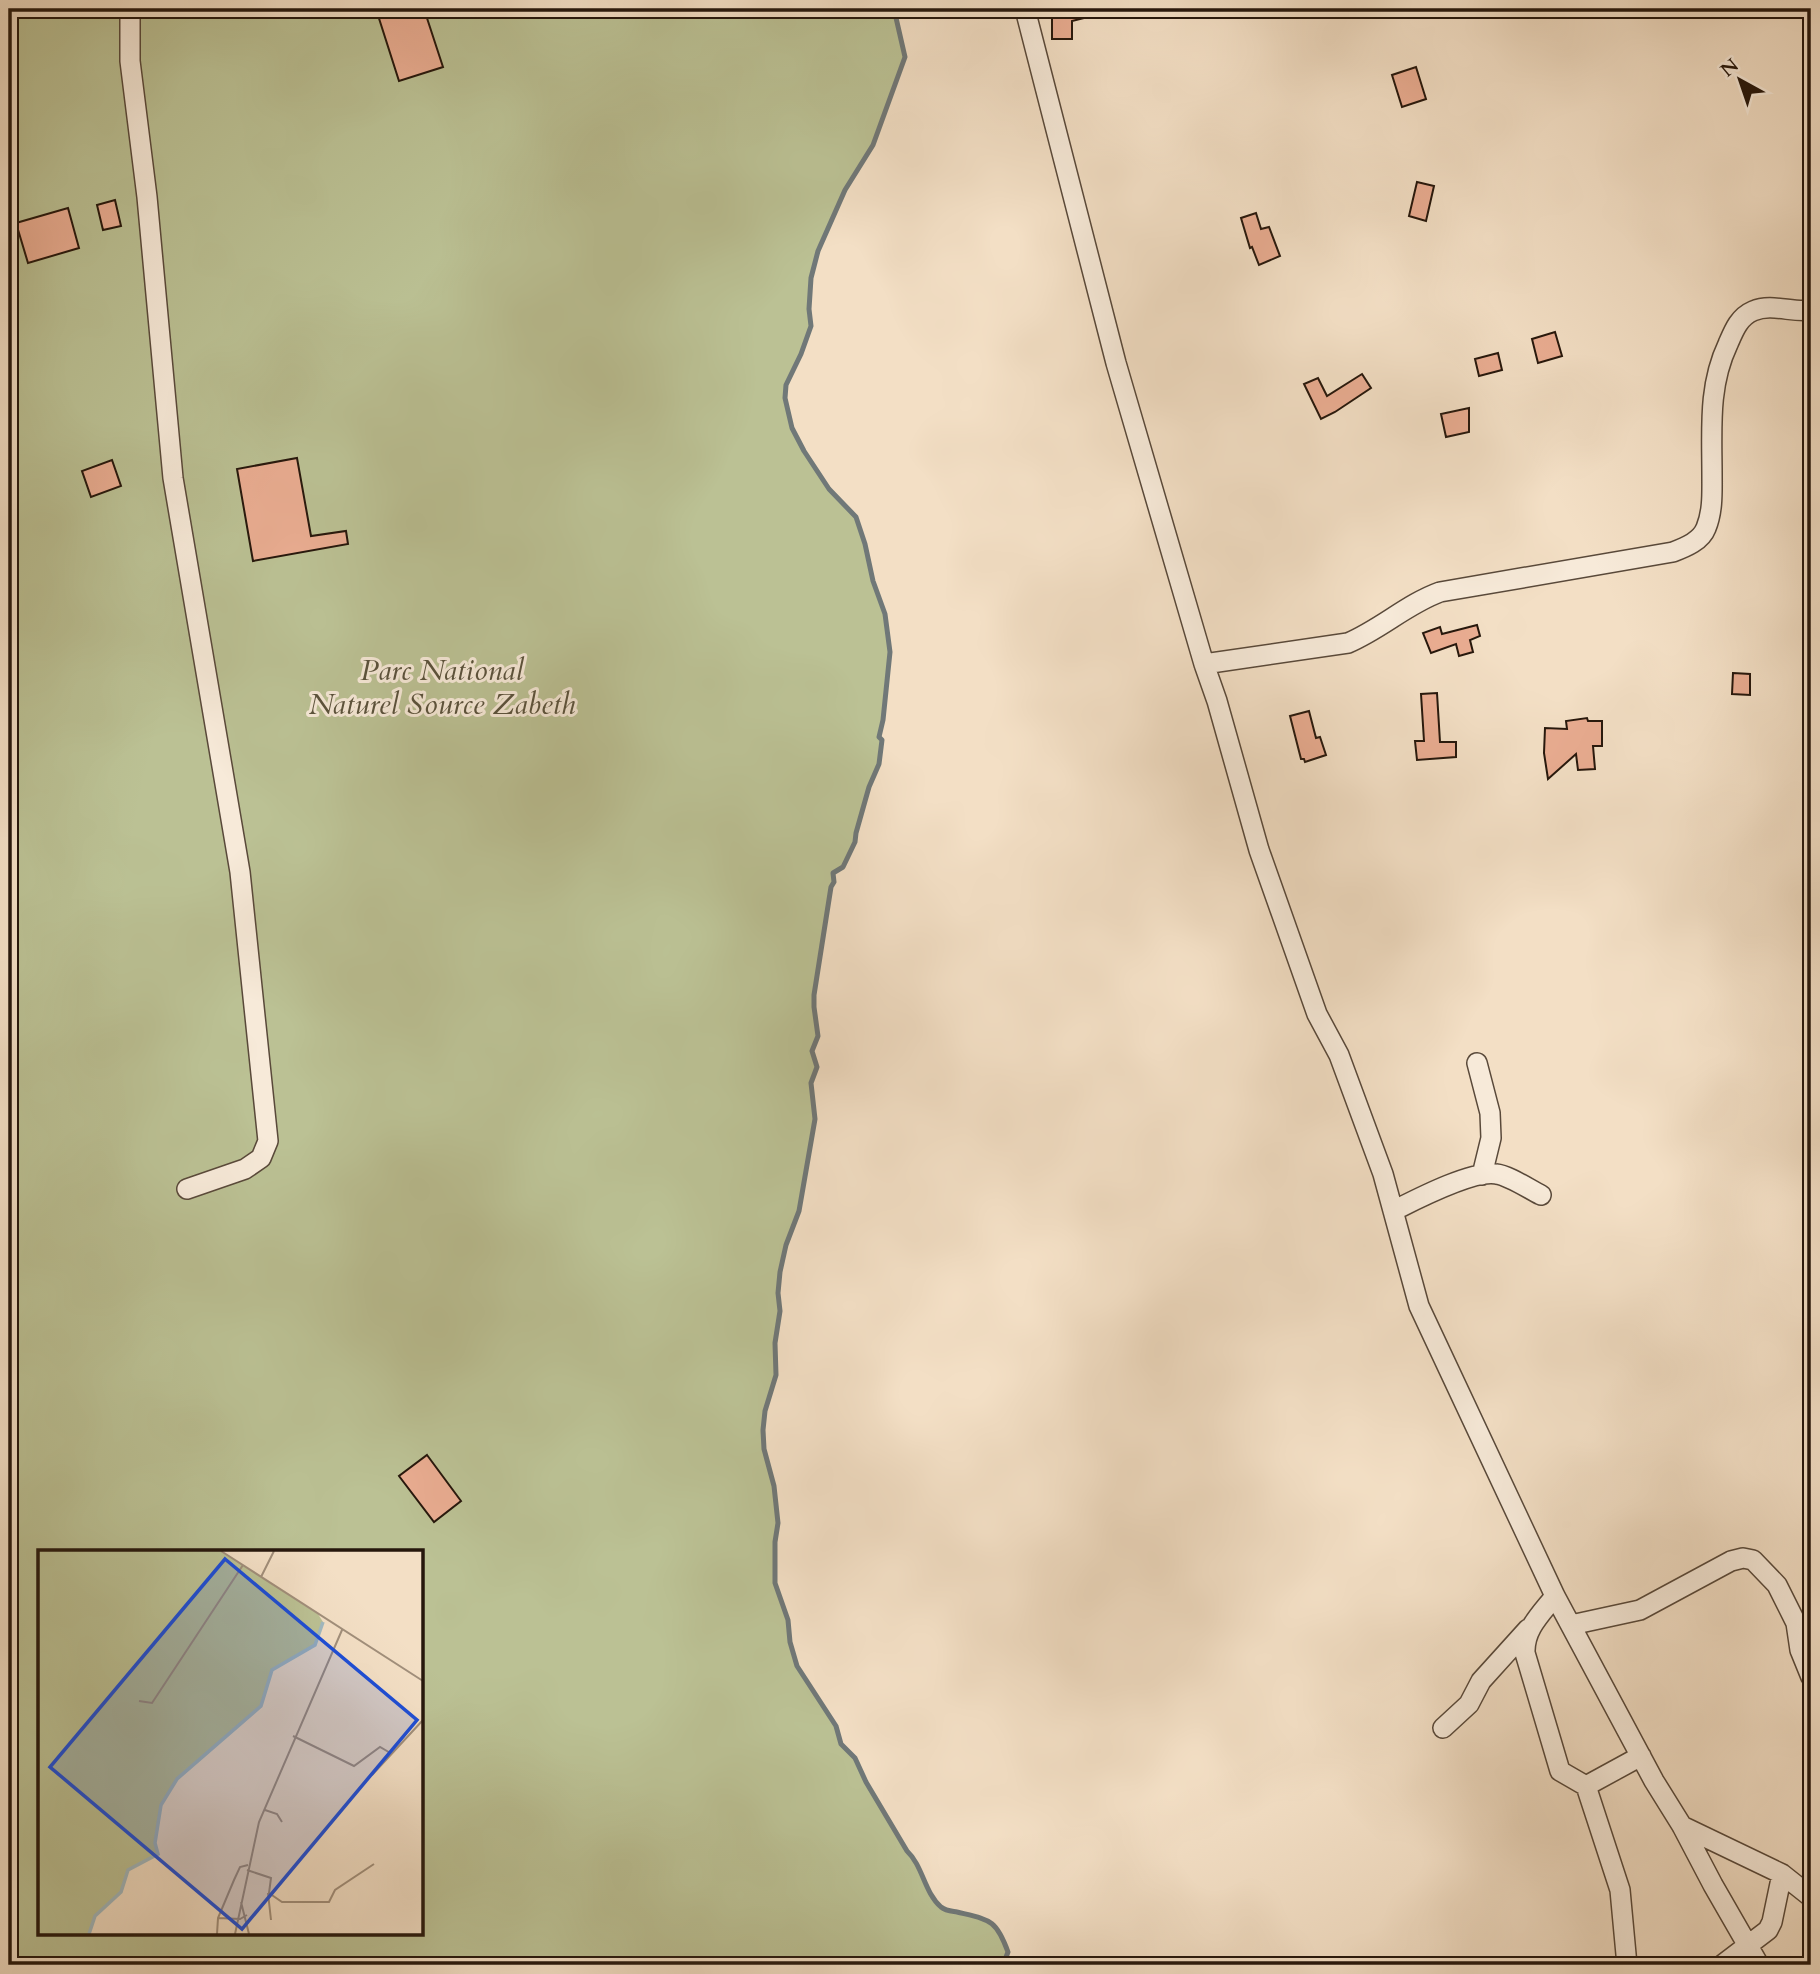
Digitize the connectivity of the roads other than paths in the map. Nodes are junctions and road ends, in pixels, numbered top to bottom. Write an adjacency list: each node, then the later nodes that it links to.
1 (130, 9): 7 (street)
2 (1025, 9): 4 (street)
3 (1811, 310): 4 (street)
4 (1204, 664): 9 (street)
5 (1477, 1063): 6 (street)
6 (1482, 1175): 8 (street); 9 (street)
7 (187, 1189)
8 (1541, 1195)
9 (1393, 1211): 10 (street)
10 (1555, 1595): 11 (street); 12 (street)
11 (1571, 1625): 13 (street); 16 (street)
12 (1530, 1627): 15 (street); 17 (street)
13 (1806, 1652): 14 (street)
14 (1811, 1677)
15 (1443, 1728)
16 (1641, 1756): 17 (street); 18 (street)
17 (1586, 1786): 22 (street)
18 (1682, 1826): 19 (street); 21 (street)
19 (1782, 1874): 20 (street); 21 (street)
20 (1811, 1896)
21 (1748, 1947): 23 (street); 24 (street)
22 (1627, 1965)
23 (1722, 1965)
24 (1759, 1965)

